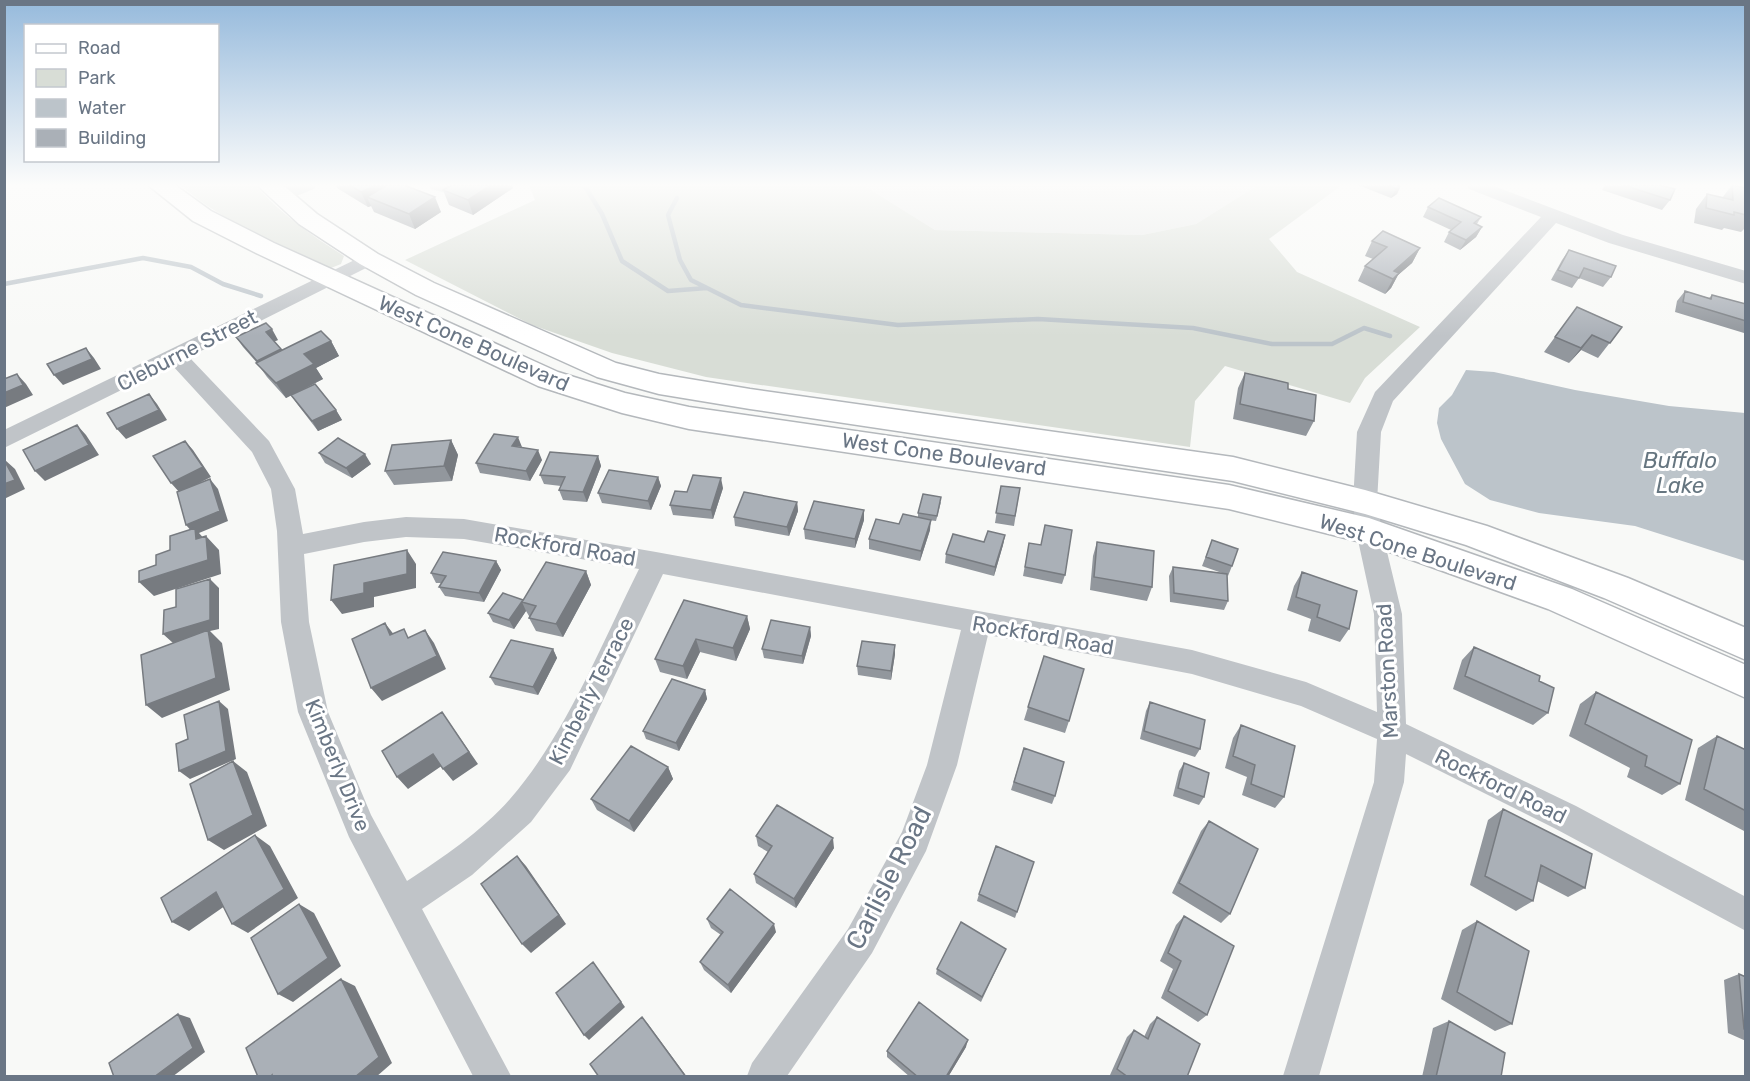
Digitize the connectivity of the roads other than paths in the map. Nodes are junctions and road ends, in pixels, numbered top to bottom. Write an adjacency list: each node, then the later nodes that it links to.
1 (241, 235): 7 (main road, West Cone Boulevard)
2 (333, 235): 5 (main road, West Cone Boulevard)
3 (1534, 235): 10 (street, Marston Road)
4 (1609, 235): 6 (street)
5 (369, 259): 7 (street, Cleburne Street); 10 (main road, West Cone Boulevard)
6 (1746, 278)
7 (329, 279): 8 (street, Cleburne Street); 10 (main road, West Cone Boulevard)
8 (176, 356): 9 (street, Cleburne Street); 11 (street, Kimberly Drive)
9 (4, 440)
10 (1367, 517): 14 (main road, West Cone Boulevard); 15 (main road, West Cone Boulevard); 16 (street, Marston Road)
11 (291, 547): 12 (street, Rockford Road); 17 (street, Kimberly Drive)
12 (656, 562): 13 (street, Rockford Road); 17 (street, Kimberly Terrace)
13 (977, 623): 16 (street, Rockford Road); 20 (street, Carlisle Road)
14 (1746, 645)
15 (1746, 682)
16 (1392, 732): 18 (street, Rockford Road); 21 (street, Marston Road)
17 (402, 903): 19 (street, Kimberly Drive)
18 (1746, 915)
19 (487, 1074)
20 (765, 1077)
21 (1300, 1077)

